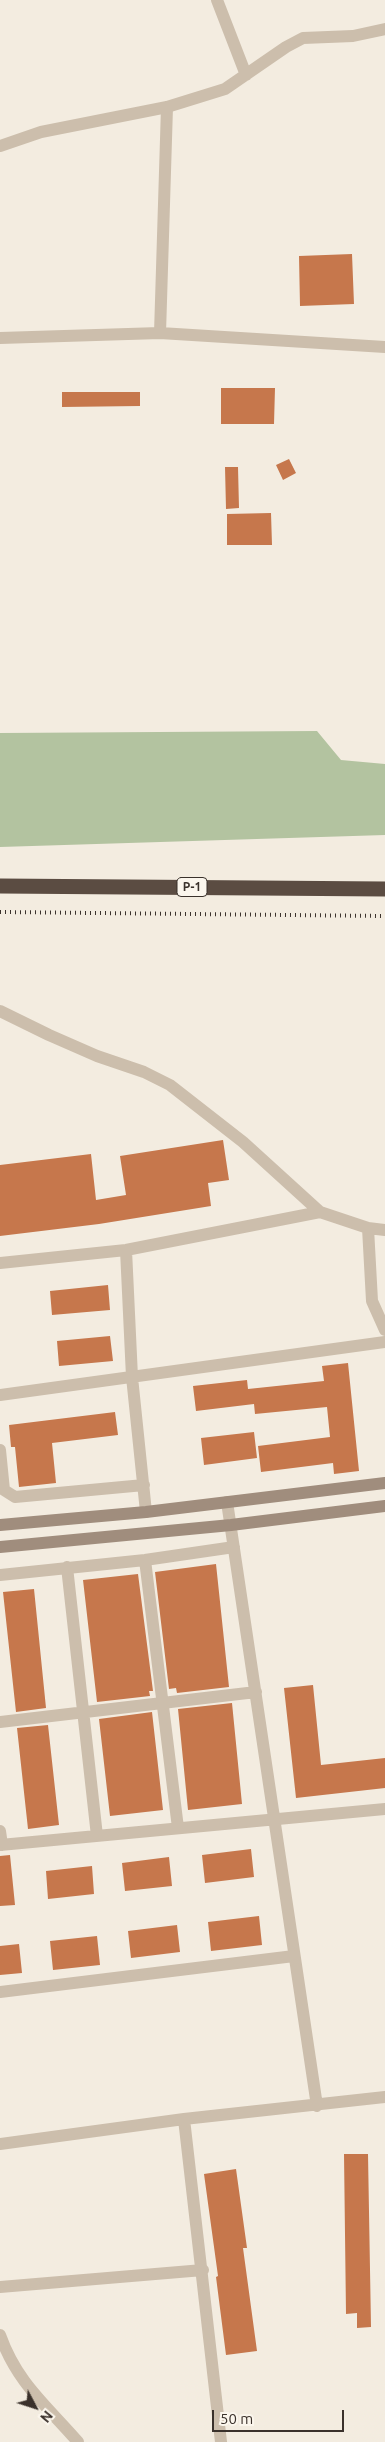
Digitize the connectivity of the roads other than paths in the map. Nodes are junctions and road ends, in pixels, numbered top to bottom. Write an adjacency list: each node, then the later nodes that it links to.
1 (217, 0): 3 (street)
2 (385, 29): 3 (street)
3 (246, 75): 4 (street)
4 (167, 107): 5 (street); 6 (street)
5 (0, 146)
6 (160, 333): 7 (street); 8 (street)
7 (0, 338)
8 (385, 348)
9 (0, 886): 10 (highway, P-1)
10 (385, 889)
11 (0, 1011): 12 (street)
12 (320, 1212): 13 (street); 15 (street)
13 (368, 1228): 14 (street); 17 (street)
14 (385, 1230)
15 (126, 1250): 16 (street); 19 (street)
16 (0, 1263)
17 (385, 1330)
18 (385, 1342): 19 (street)
19 (132, 1377): 20 (street); 23 (street)
20 (0, 1395)
21 (0, 1450): 23 (street)
22 (385, 1484): 24 (main road)
23 (144, 1485): 26 (street)
24 (227, 1502): 26 (main road); 28 (street)
25 (385, 1506): 28 (main road)
26 (146, 1512): 27 (main road)
27 (0, 1525)
28 (231, 1525): 29 (main road); 30 (street)
29 (0, 1547)
30 (234, 1547): 31 (street); 34 (street)
31 (145, 1560): 32 (street); 35 (street)
32 (68, 1567): 33 (street); 36 (street)
33 (0, 1574)
34 (256, 1692): 35 (street); 39 (street)
35 (161, 1703): 36 (street); 40 (street)
36 (82, 1712): 37 (street); 42 (street)
37 (0, 1722)
38 (385, 1809): 39 (street)
39 (276, 1818): 40 (street); 44 (street)
40 (178, 1828): 42 (street)
41 (0, 1831): 43 (street)
42 (97, 1836): 43 (street)
43 (1, 1845)
44 (294, 1956): 45 (street); 47 (street)
45 (0, 1992)
46 (385, 2097): 47 (street)
47 (317, 2106): 48 (street)
48 (184, 2119): 49 (street); 50 (street)
49 (0, 2144)
50 (203, 2270): 51 (street); 54 (street)
51 (0, 2287)
52 (0, 2335): 53 (street)
53 (78, 2442)
54 (221, 2442)

